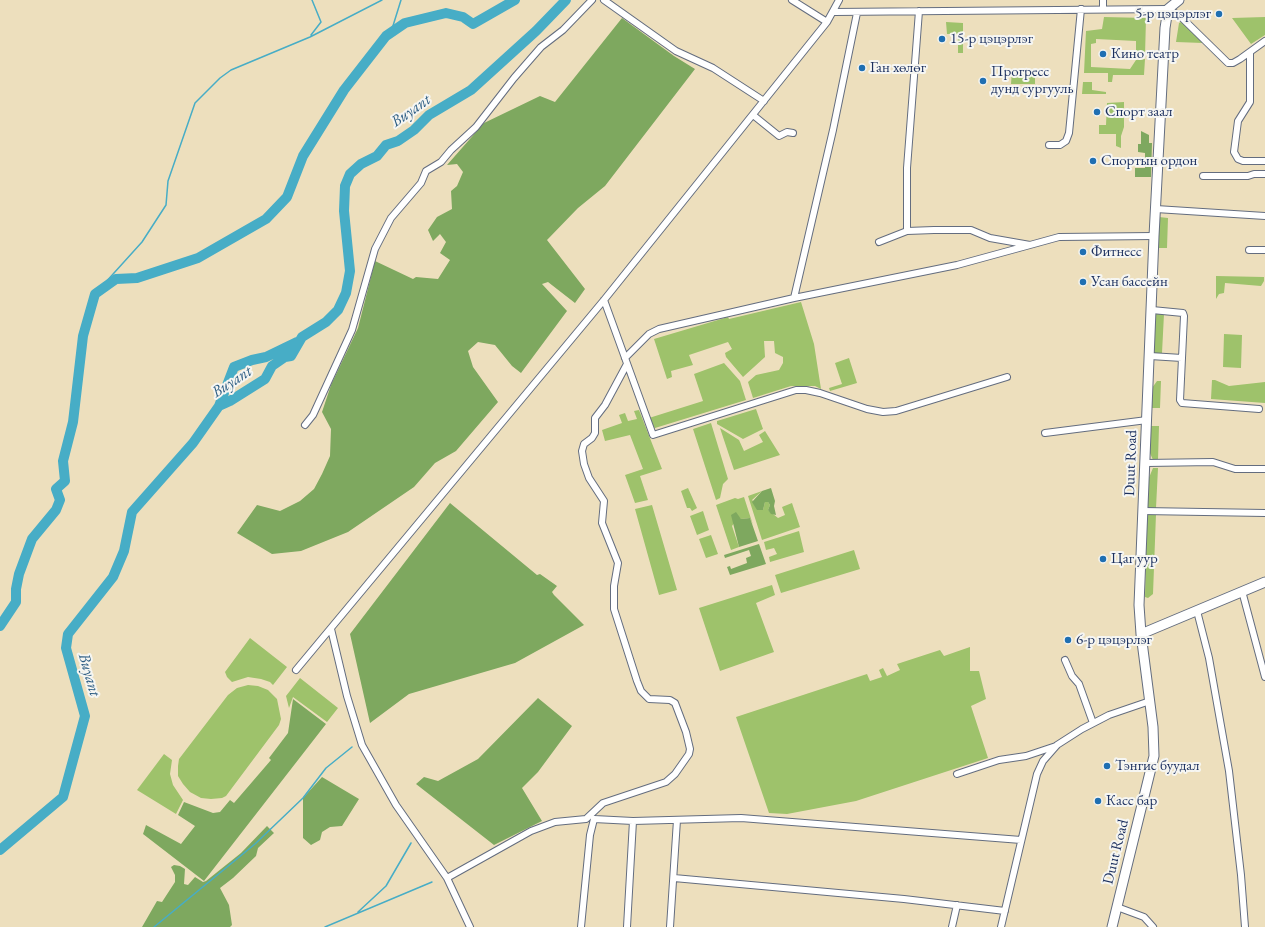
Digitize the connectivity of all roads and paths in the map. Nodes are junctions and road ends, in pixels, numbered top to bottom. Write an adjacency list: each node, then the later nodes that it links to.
1 (592, 0): 40 (street)
2 (604, 0): 16 (street)
3 (792, 0): 13 (street)
4 (839, 0): 11 (street)
5 (1103, 0): 8 (street)
6 (1179, 0): 9 (main road)
7 (1081, 9): 8 (street); 10 (street); 19 (street)
8 (1103, 9): 9 (street)
9 (1168, 9): 15 (street); 23 (main road, Duut Road)
10 (919, 11): 12 (street); 25 (street)
11 (834, 12): 12 (street); 13 (street)
12 (857, 13): 31 (street)
13 (827, 22): 16 (street)
14 (1265, 41): 15 (street)
15 (1250, 52): 20 (street)
16 (764, 101): 17 (street)
17 (753, 115): 18 (street); 32 (street)
18 (793, 133)
19 (1049, 145)
20 (1265, 161)
21 (1265, 174): 22 (street)
22 (1203, 176)
23 (1156, 210): 24 (street); 26 (main road, Duut Road)
24 (1265, 216)
25 (907, 231): 27 (street); 28 (street)
26 (1154, 236): 28 (street); 33 (main road, Duut Road)
27 (879, 242)
28 (1030, 245): 31 (street)
29 (1249, 250): 30 (street)
30 (1265, 250)
31 (794, 298): 36 (street)
32 (604, 300): 36 (street); 49 (street)
33 (1152, 310): 34 (main road, Duut Road); 35 (street)
34 (1150, 356): 35 (street); 39 (main road, Duut Road)
35 (1182, 358): 38 (street)
36 (626, 361): 37 (street); 58 (street)
37 (1008, 377)
38 (1259, 409)
39 (1147, 420): 41 (street); 42 (main road, Duut Road)
40 (305, 424)
41 (1045, 433)
42 (1146, 463): 43 (street); 44 (main road, Duut Road)
43 (1265, 469)
44 (1143, 511): 45 (street); 50 (main road, Duut Road)
45 (1265, 513)
46 (1265, 582): 47 (main road)
47 (1242, 592): 48 (main road); 53 (street)
48 (1197, 611): 50 (main road); 76 (street)
49 (331, 629): 52 (street); 63 (street)
50 (1141, 634): 54 (main road, Duut Road)
51 (1065, 660): 55 (street)
52 (296, 670)
53 (1265, 677)
54 (1150, 700): 55 (street); 66 (main road, Duut Road)
55 (1093, 723): 56 (street)
56 (1057, 745): 57 (street); 62 (street)
57 (957, 774)
58 (586, 819): 59 (street); 63 (street)
59 (594, 819): 61 (street); 69 (street)
60 (677, 820): 61 (street); 62 (street); 64 (street)
61 (633, 821): 70 (street)
62 (1021, 840): 67 (street)
63 (447, 878): 68 (street)
64 (674, 878): 65 (street); 71 (street)
65 (957, 905): 67 (street); 72 (street)
66 (1117, 907): 74 (main road, Duut Road); 75 (street)
67 (1005, 911): 73 (street)
68 (470, 927)
69 (581, 927)
70 (627, 927)
71 (670, 927)
72 (952, 927)
73 (1001, 927)
74 (1112, 927)
75 (1153, 927)
76 (1245, 927)

